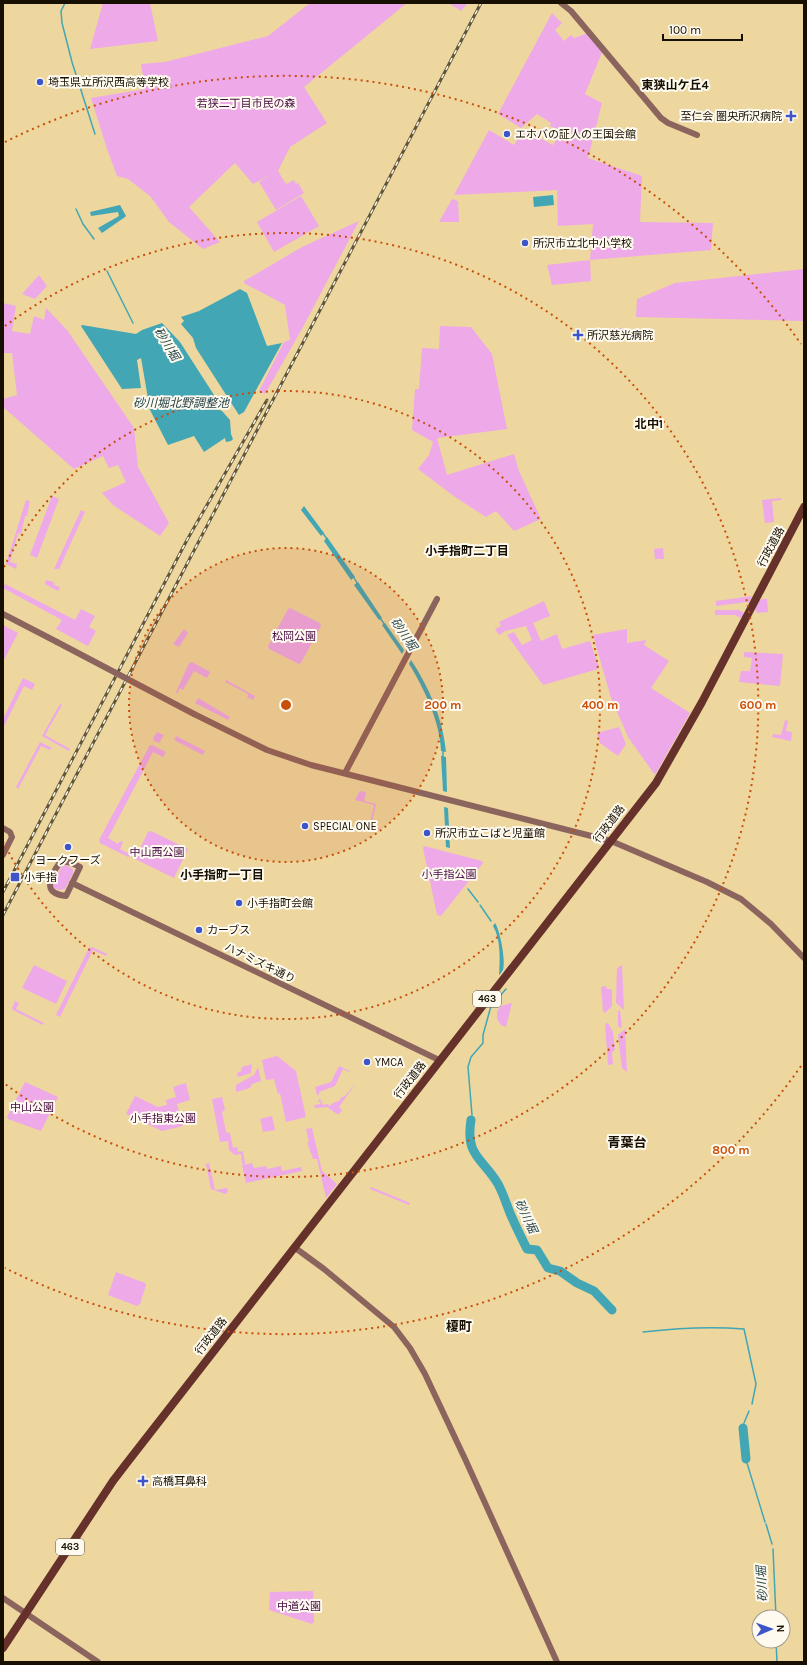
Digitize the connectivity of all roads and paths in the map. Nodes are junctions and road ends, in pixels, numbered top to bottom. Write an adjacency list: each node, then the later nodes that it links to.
1 (561, 3): 2 (street)
2 (697, 135)
3 (804, 507): 8 (highway, 行政道路 / 463)
4 (437, 599): 6 (street)
5 (3, 614): 6 (street, bridge)
6 (346, 773): 8 (street)
7 (3, 828): 9 (street)
8 (611, 841): 11 (street); 12 (highway, 行政道路 / 463)
9 (3, 855)
10 (72, 883): 10 (street); 12 (street, ハナミズキ通り)
11 (804, 958)
12 (440, 1060): 13 (highway, 行政道路 / 463)
13 (294, 1247): 15 (highway, 行政道路 / 463); 18 (street)
14 (3, 1598): 15 (street)
15 (26, 1613): 16 (highway, 行政道路 / 463); 17 (street)
16 (3, 1648)
17 (98, 1662)
18 (557, 1662)

